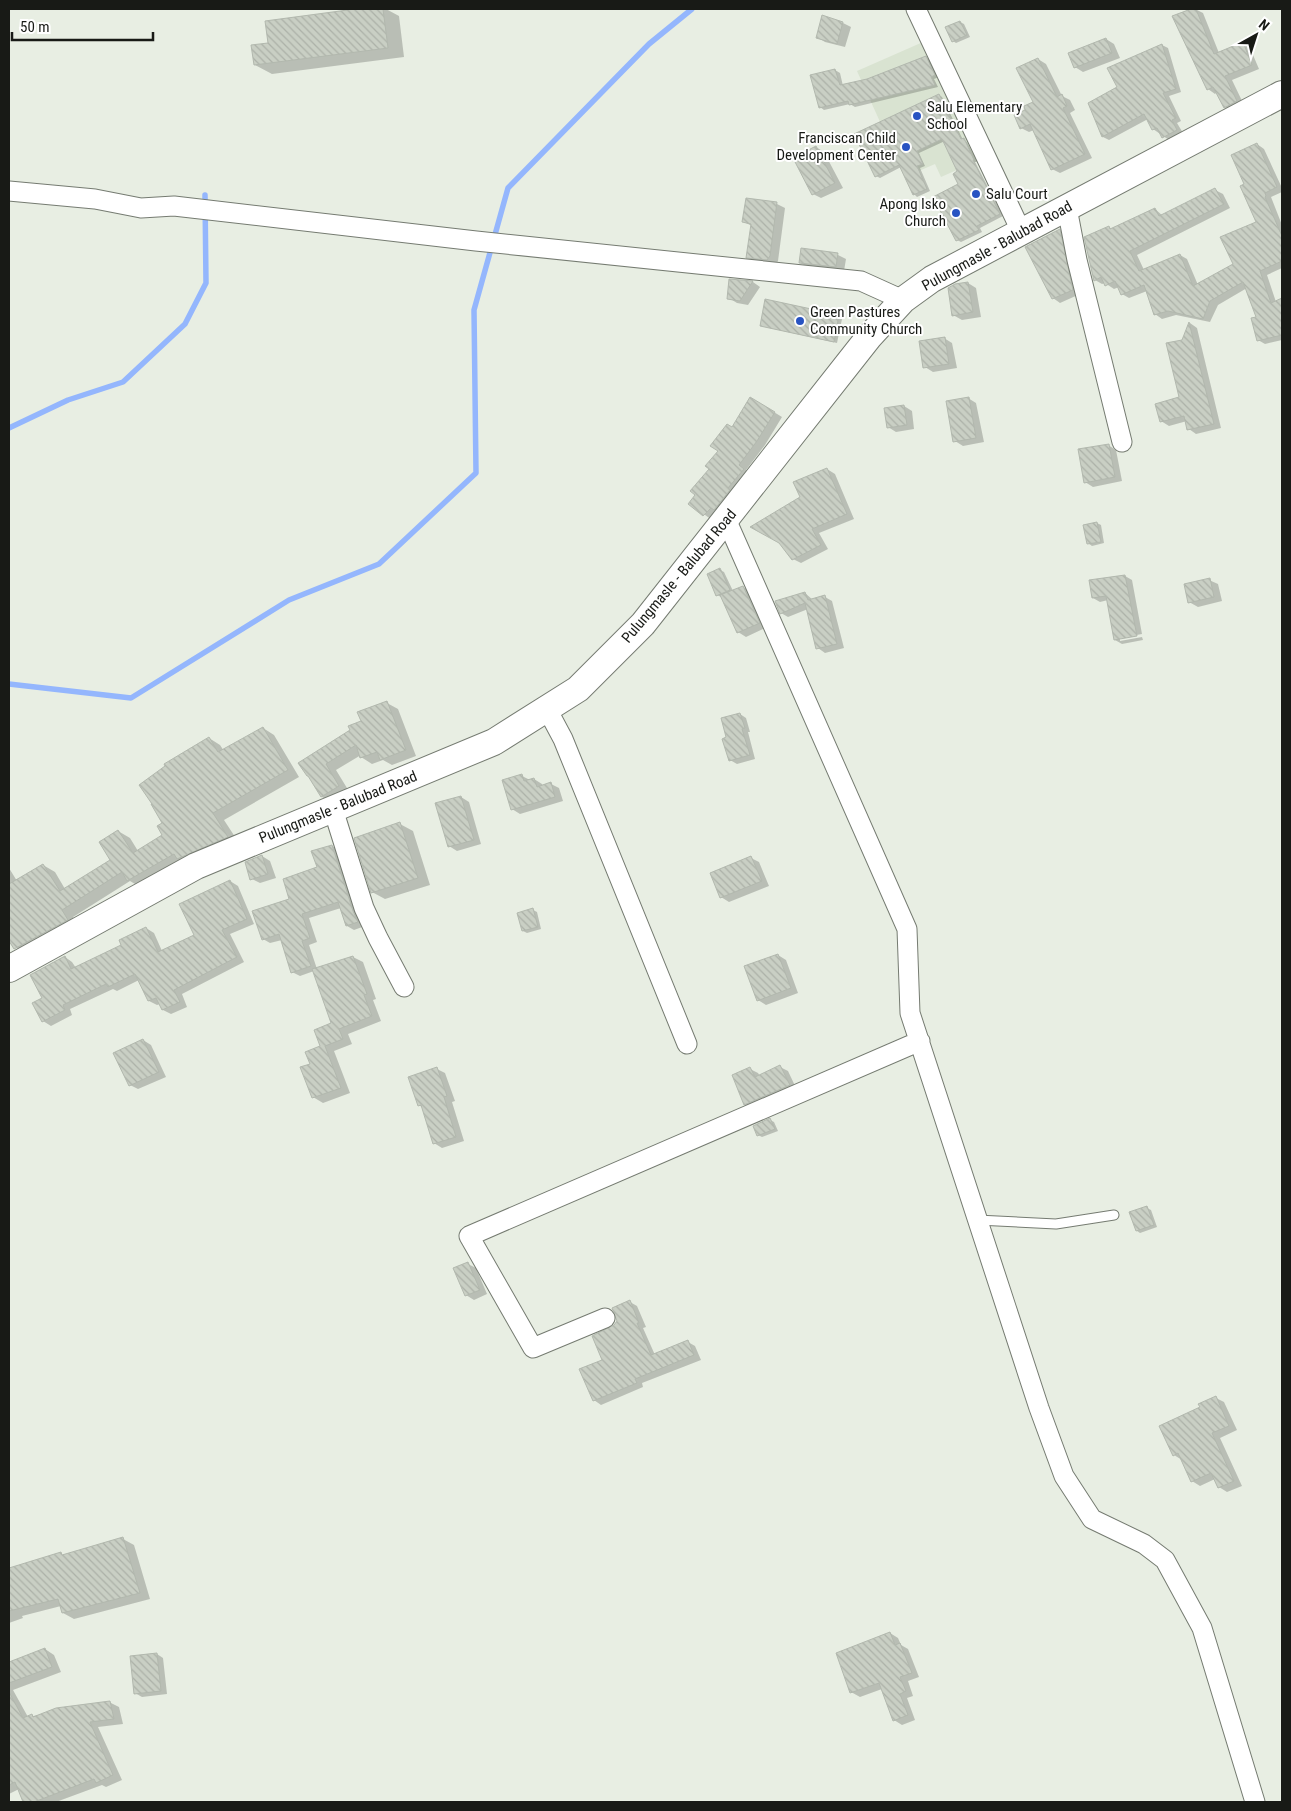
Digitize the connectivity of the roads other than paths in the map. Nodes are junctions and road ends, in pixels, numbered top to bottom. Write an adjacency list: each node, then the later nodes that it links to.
1 (916, 9): 5 (street)
2 (1282, 94): 4 (street, Pulungmasle - Balubad Road)
3 (9, 191): 6 (street)
4 (1067, 208): 5 (street, Pulungmasle - Balubad Road); 7 (street)
5 (1021, 231): 6 (street, Pulungmasle - Balubad Road)
6 (903, 300): 8 (street, Pulungmasle - Balubad Road)
7 (1122, 442)
8 (726, 519): 9 (street, Pulungmasle - Balubad Road); 13 (street)
9 (547, 709): 10 (street, Pulungmasle - Balubad Road); 14 (street)
10 (333, 809): 11 (street, Pulungmasle - Balubad Road); 12 (street)
11 (9, 969)
12 (404, 987)
13 (920, 1041): 16 (street); 17 (street)
14 (687, 1044)
15 (1114, 1215): 16 (lane)
16 (977, 1220): 18 (street)
17 (605, 1318)
18 (1255, 1802)

